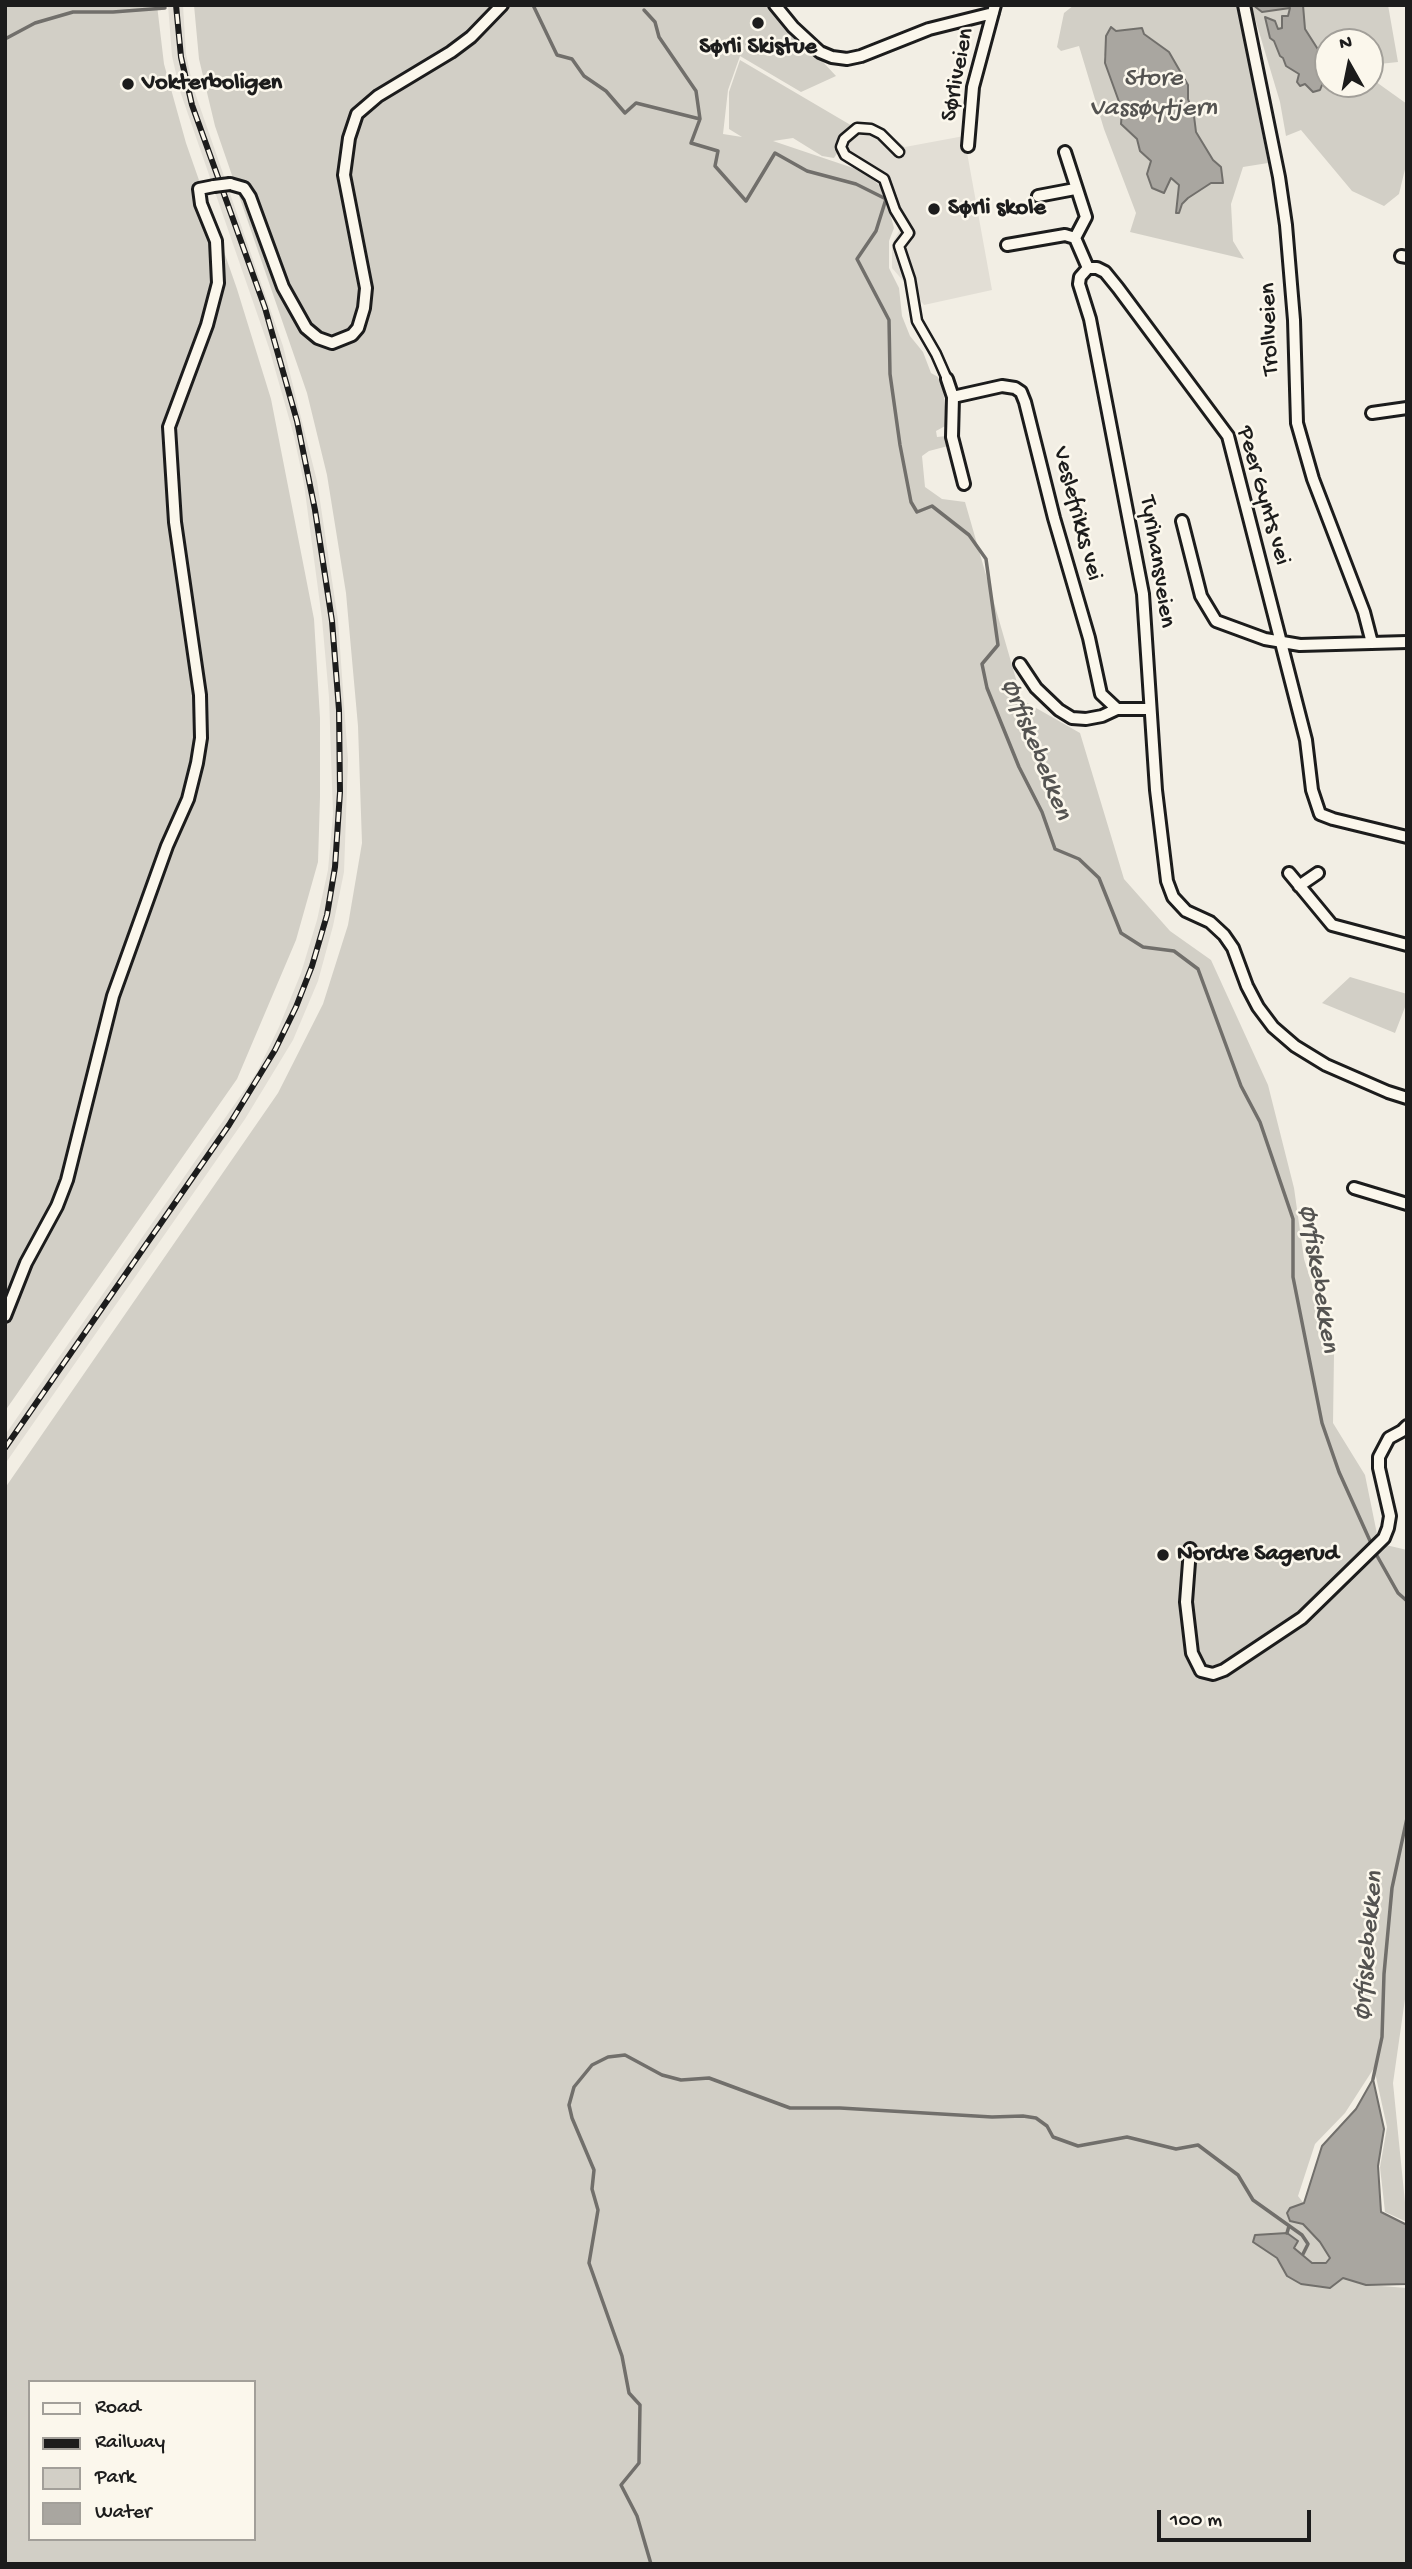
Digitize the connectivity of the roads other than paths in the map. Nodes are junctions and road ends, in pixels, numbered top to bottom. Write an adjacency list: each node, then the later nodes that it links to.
1 (502, 5): 33 (street, bridge)
2 (775, 5): 4 (street, Sørliveien)
3 (1244, 5): 21 (street, Trollveien)
4 (994, 9): 5 (street, Sørliveien)
5 (968, 146)
6 (899, 152): 13 (street)
7 (1065, 152): 8 (street)
8 (1075, 189): 9 (street); 10 (street)
9 (1038, 196)
10 (1075, 238): 11 (street); 12 (street)
11 (1007, 245)
12 (1088, 268): 20 (street, Peer Gynts vei); 24 (street, Tyrihansveien)
13 (947, 379): 14 (street)
14 (953, 397): 17 (street); 23 (street, Veslefrikks vei)
15 (1407, 408): 16 (street)
16 (1372, 413)
17 (964, 484)
18 (1182, 521): 20 (street)
19 (1407, 642): 21 (street)
20 (1280, 643): 21 (street); 25 (street, Peer Gynts vei)
21 (1372, 643)
22 (1020, 664): 23 (street)
23 (1116, 709): 24 (street)
24 (1150, 709): 30 (street, Tyrihansveien)
25 (1407, 837)
26 (1289, 873): 28 (street)
27 (1318, 873): 28 (street)
28 (1299, 886): 29 (street)
29 (1407, 945)
30 (1407, 1098)
31 (1354, 1188): 32 (street)
32 (1407, 1203)
33 (5, 1316)
34 (1405, 1429): 35 (street)
35 (1190, 1549)

